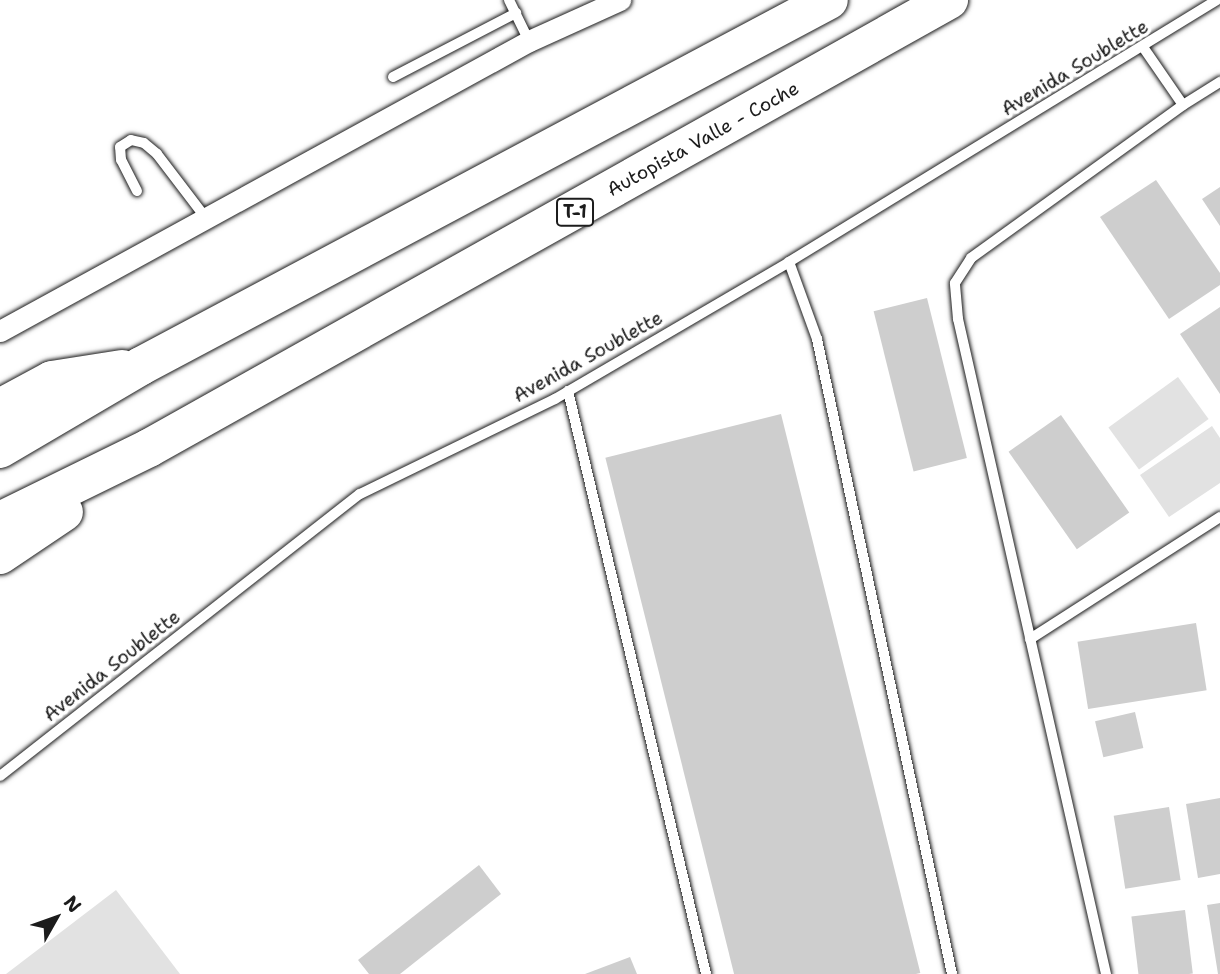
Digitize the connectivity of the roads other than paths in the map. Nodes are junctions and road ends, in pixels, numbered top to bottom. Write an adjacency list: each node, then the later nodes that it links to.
1 (509, 0): 6 (lane)
2 (620, 0): 7 (street)
3 (829, 0): 16 (highway)
4 (949, 0): 19 (highway, Autopista Valle - Coche / T-1)
5 (1217, 0): 8 (lane, Avenida Soublette)
6 (516, 13): 7 (lane); 9 (lane)
7 (529, 41): 13 (street)
8 (1143, 47): 11 (lane); 14 (lane, Avenida Soublette)
9 (393, 77)
10 (1220, 82): 11 (lane)
11 (1183, 105): 24 (lane)
12 (137, 191): 13 (lane)
13 (205, 217): 15 (street)
14 (789, 262): 17 (lane, Avenida Soublette); 27 (lane)
15 (0, 331)
16 (141, 366): 18 (highway); 20 (highway)
17 (568, 391): 25 (lane, Avenida Soublette); 26 (lane)
18 (0, 408)
19 (199, 420): 22 (highway, T-1); 23 (highway)
20 (0, 449)
21 (1220, 517): 24 (lane)
22 (0, 522)
23 (0, 555)
24 (1030, 639): 28 (lane)
25 (0, 776)
26 (706, 974)
27 (952, 974)
28 (1106, 974)

